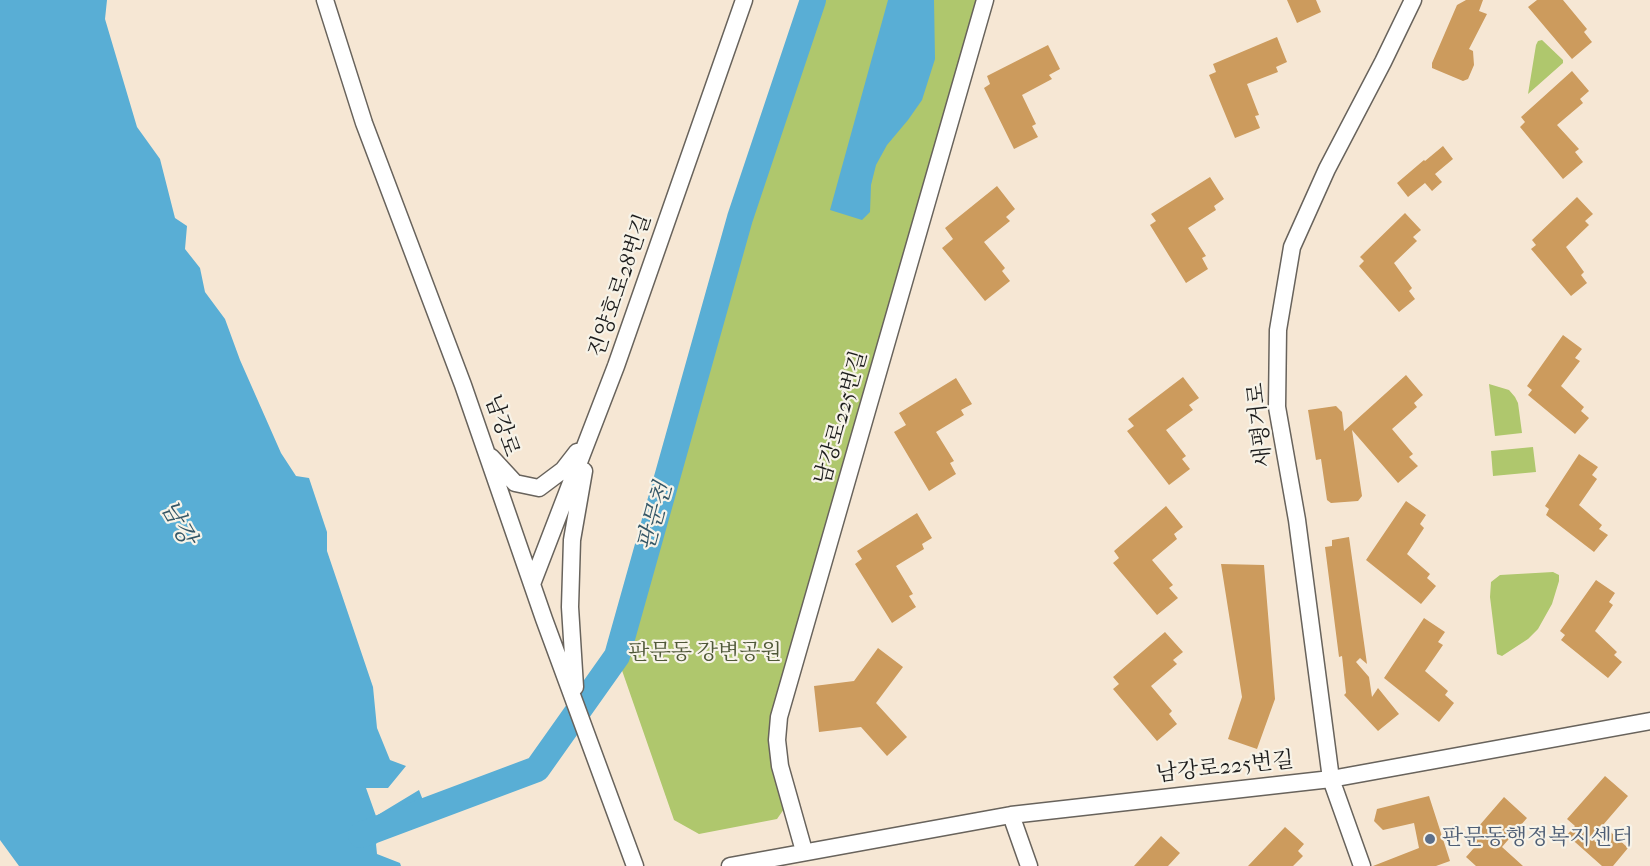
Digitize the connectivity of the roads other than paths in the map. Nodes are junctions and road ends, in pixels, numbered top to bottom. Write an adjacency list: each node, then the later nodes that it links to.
1 (325, 0): 6 (street, 남강로)
2 (744, 0): 5 (street, 진양호로28번길)
3 (985, 0): 12 (street, 남강로225번길)
4 (1413, 0): 10 (street, 새평거로)
5 (590, 435): 6 (street); 7 (street, 진양호로28번길); 8 (street)
6 (486, 451): 7 (street, 남강로)
7 (532, 584): 8 (street, 남강로)
8 (576, 705): 14 (street, 남강로)
9 (1650, 721): 10 (street, 남강로225번길)
10 (1331, 779): 11 (street, 남강로225번길); 16 (street, 새평거로)
11 (1011, 815): 12 (street, 남강로225번길); 15 (street)
12 (804, 851): 13 (street, 남강로225번길)
13 (735, 865)
14 (635, 866)
15 (1029, 866)
16 (1362, 866)

